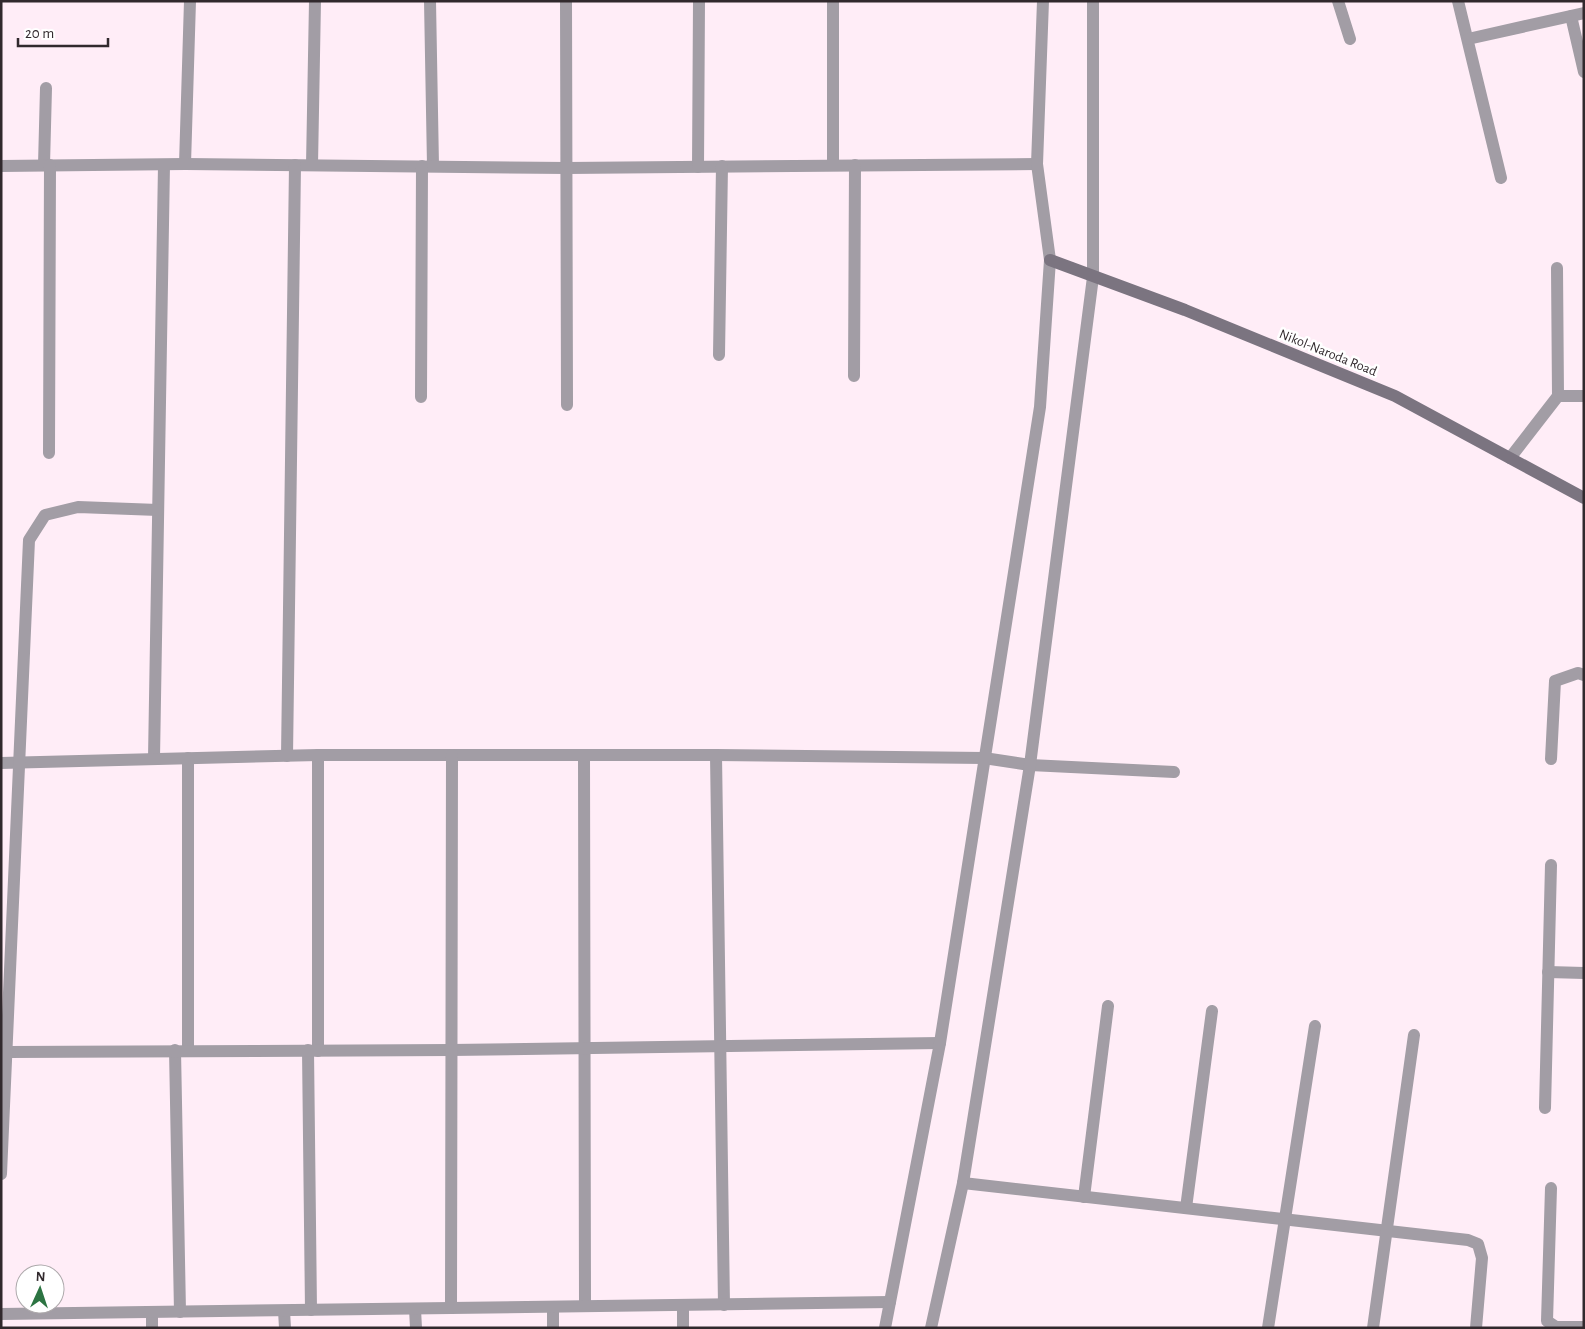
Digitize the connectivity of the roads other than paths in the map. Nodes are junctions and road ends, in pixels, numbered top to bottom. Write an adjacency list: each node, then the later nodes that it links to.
1 (190, 1): 17 (street)
2 (315, 1): 22 (street)
3 (430, 1): 26 (street)
4 (566, 1): 29 (street)
5 (699, 1): 28 (street)
6 (833, 1): 23 (street)
7 (1043, 1): 18 (street)
8 (1092, 1): 33 (street)
9 (1338, 1): 13 (street)
10 (1458, 1): 14 (street)
11 (1584, 13): 12 (street)
12 (1571, 16): 14 (street); 15 (street)
13 (1350, 39)
14 (1468, 39): 30 (street)
15 (1584, 72)
16 (46, 88): 19 (street)
17 (185, 164): 20 (street); 21 (street)
18 (1036, 164): 24 (street); 31 (street)
19 (47, 165): 20 (street); 25 (street); 40 (street)
20 (164, 165): 43 (street)
21 (295, 165): 22 (street); 49 (street)
22 (312, 165): 26 (street)
23 (834, 165): 24 (street); 27 (street)
24 (855, 165): 35 (street)
25 (1, 166)
26 (427, 166): 29 (street); 38 (street)
27 (722, 166): 28 (street); 34 (street)
28 (698, 167): 29 (street)
29 (567, 168): 39 (street)
30 (1501, 178)
31 (1050, 260): 33 (main road, Nikol-Naroda Road); 52 (street)
32 (1557, 268): 36 (street)
33 (1093, 277): 41 (main road, Nikol-Naroda Road); 56 (street)
34 (719, 355)
35 (854, 376)
36 (1558, 396): 37 (street); 41 (street)
37 (1584, 396)
38 (421, 397)
39 (567, 405)
40 (49, 453)
41 (1510, 458): 42 (main road, Nikol-Naroda Road)
42 (1584, 498)
43 (158, 510): 50 (street); 54 (street)
44 (1584, 674): 53 (street)
45 (318, 755): 46 (street); 49 (street); 71 (street)
46 (452, 755): 47 (street); 70 (street)
47 (584, 755): 48 (street); 67 (street)
48 (716, 755): 52 (street); 66 (street)
49 (287, 756): 51 (street)
50 (154, 758): 51 (street); 54 (street)
51 (188, 758): 69 (street)
52 (984, 758): 56 (street); 65 (street)
53 (1551, 759)
54 (20, 762): 55 (street); 72 (street)
55 (1, 763)
56 (1030, 765): 57 (street); 75 (street)
57 (1174, 772)
58 (1551, 865): 59 (street)
59 (1548, 972): 60 (street); 73 (street)
60 (1584, 973)
61 (1108, 1006): 77 (street)
62 (1212, 1011): 78 (street)
63 (1315, 1026): 79 (street)
64 (1414, 1035): 80 (street)
65 (940, 1043): 66 (street); 81 (street)
66 (720, 1046): 67 (street); 82 (street)
67 (586, 1049): 70 (street); 84 (street)
68 (175, 1050): 69 (street); 72 (street); 91 (street)
69 (188, 1050): 71 (street)
70 (451, 1050): 71 (street); 86 (street)
71 (313, 1051): 89 (street)
72 (7, 1052): 74 (street)
73 (1545, 1108)
74 (1, 1174)
75 (963, 1183): 77 (street); 99 (street)
76 (1551, 1188): 103 (street)
77 (1084, 1197): 78 (street)
78 (1186, 1208): 79 (street)
79 (1284, 1219): 80 (street); 100 (street)
80 (1387, 1231): 101 (street); 102 (street)
81 (890, 1302): 82 (street); 98 (street)
82 (724, 1304): 83 (street)
83 (683, 1305): 84 (street); 97 (street)
84 (586, 1306): 85 (street)
85 (552, 1307): 86 (street); 96 (street)
86 (450, 1308): 87 (street)
87 (415, 1309): 89 (street); 95 (street)
88 (284, 1310): 89 (street); 91 (street); 94 (street)
89 (311, 1310)
90 (152, 1312): 91 (street); 92 (street); 93 (street)
91 (180, 1312)
92 (1, 1314)
93 (152, 1328)
94 (285, 1328)
95 (416, 1328)
96 (553, 1328)
97 (683, 1328)
98 (885, 1328)
99 (931, 1328)
100 (1268, 1328)
101 (1373, 1328)
102 (1476, 1328)
103 (1571, 1328): 104 (street)
104 (1584, 1328)

